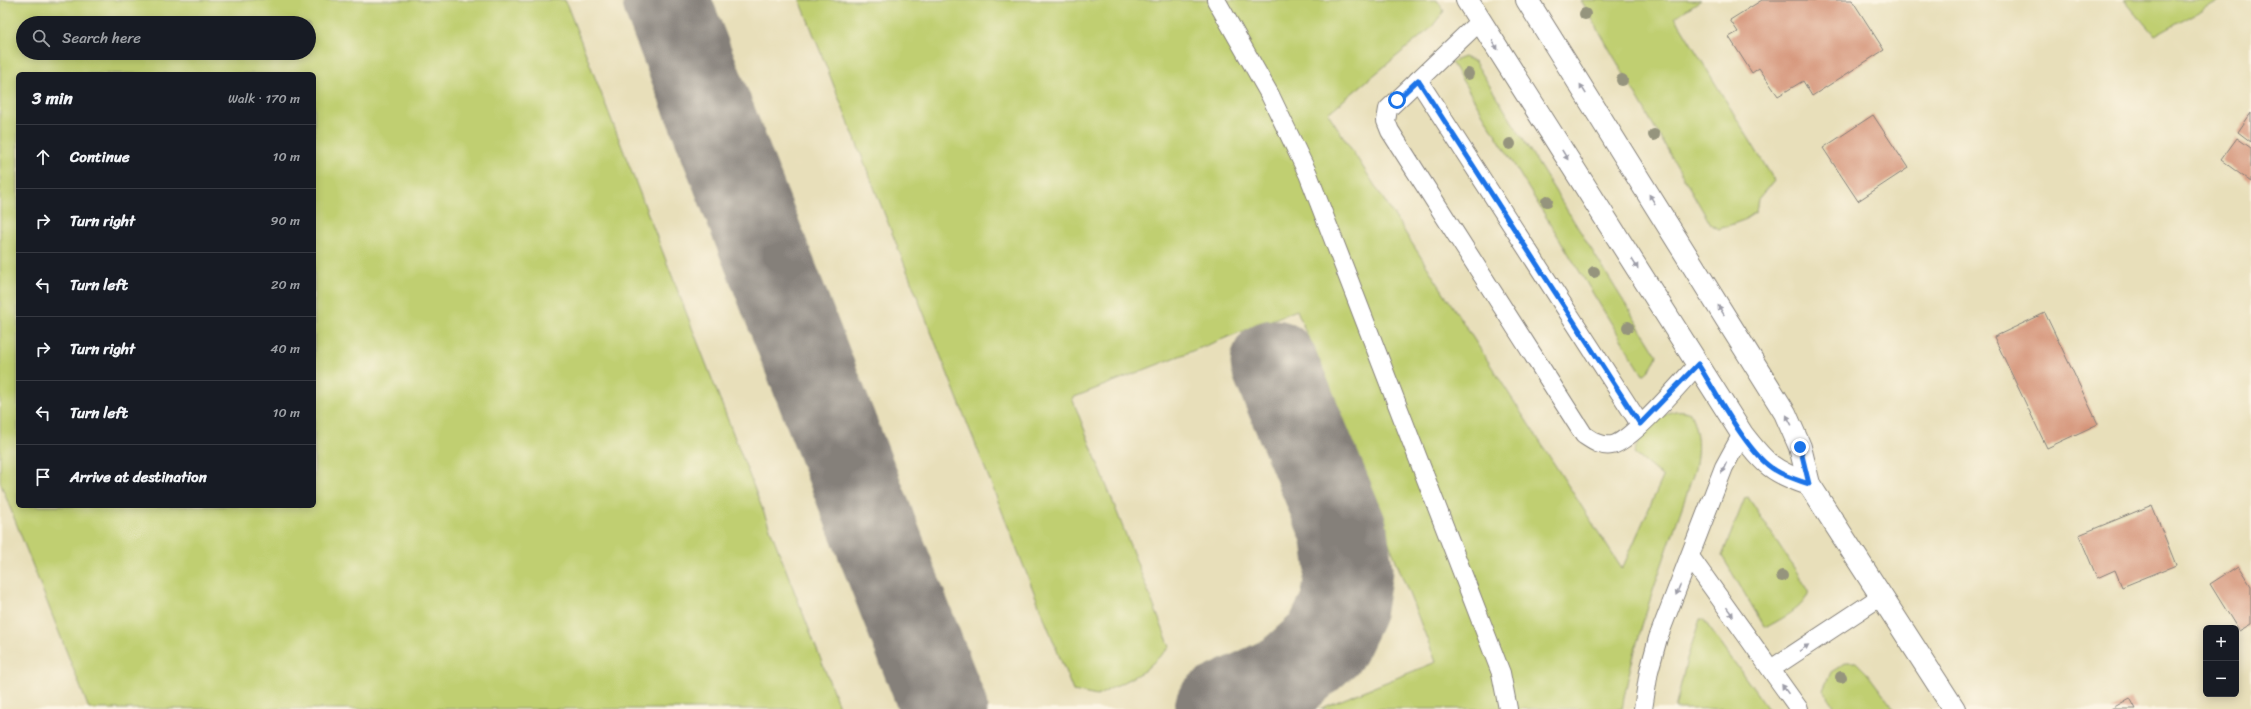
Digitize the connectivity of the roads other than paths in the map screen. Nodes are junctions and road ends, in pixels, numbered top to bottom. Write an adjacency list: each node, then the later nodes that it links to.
1 (1216, 0): 13 (lane)
2 (1467, 0): 4 (street)
3 (1527, 0): 9 (street, one-way to 3)
4 (1480, 21): 5 (lane); 6 (street, one-way to 6)
5 (1418, 80): 7 (lane); 7 (lane)
6 (1698, 364): 7 (lane); 8 (street)
7 (1640, 424)
8 (1742, 434): 9 (street); 10 (lane, one-way to 10)
9 (1809, 484): 11 (street)
10 (1691, 558): 12 (lane, one-way to 12); 14 (lane, one-way to 14)
11 (1880, 597): 12 (lane, one-way to 11); 16 (street)
12 (1771, 669): 15 (lane, one-way to 12)
13 (1508, 709)
14 (1643, 709)
15 (1799, 709)
16 (1954, 709)

